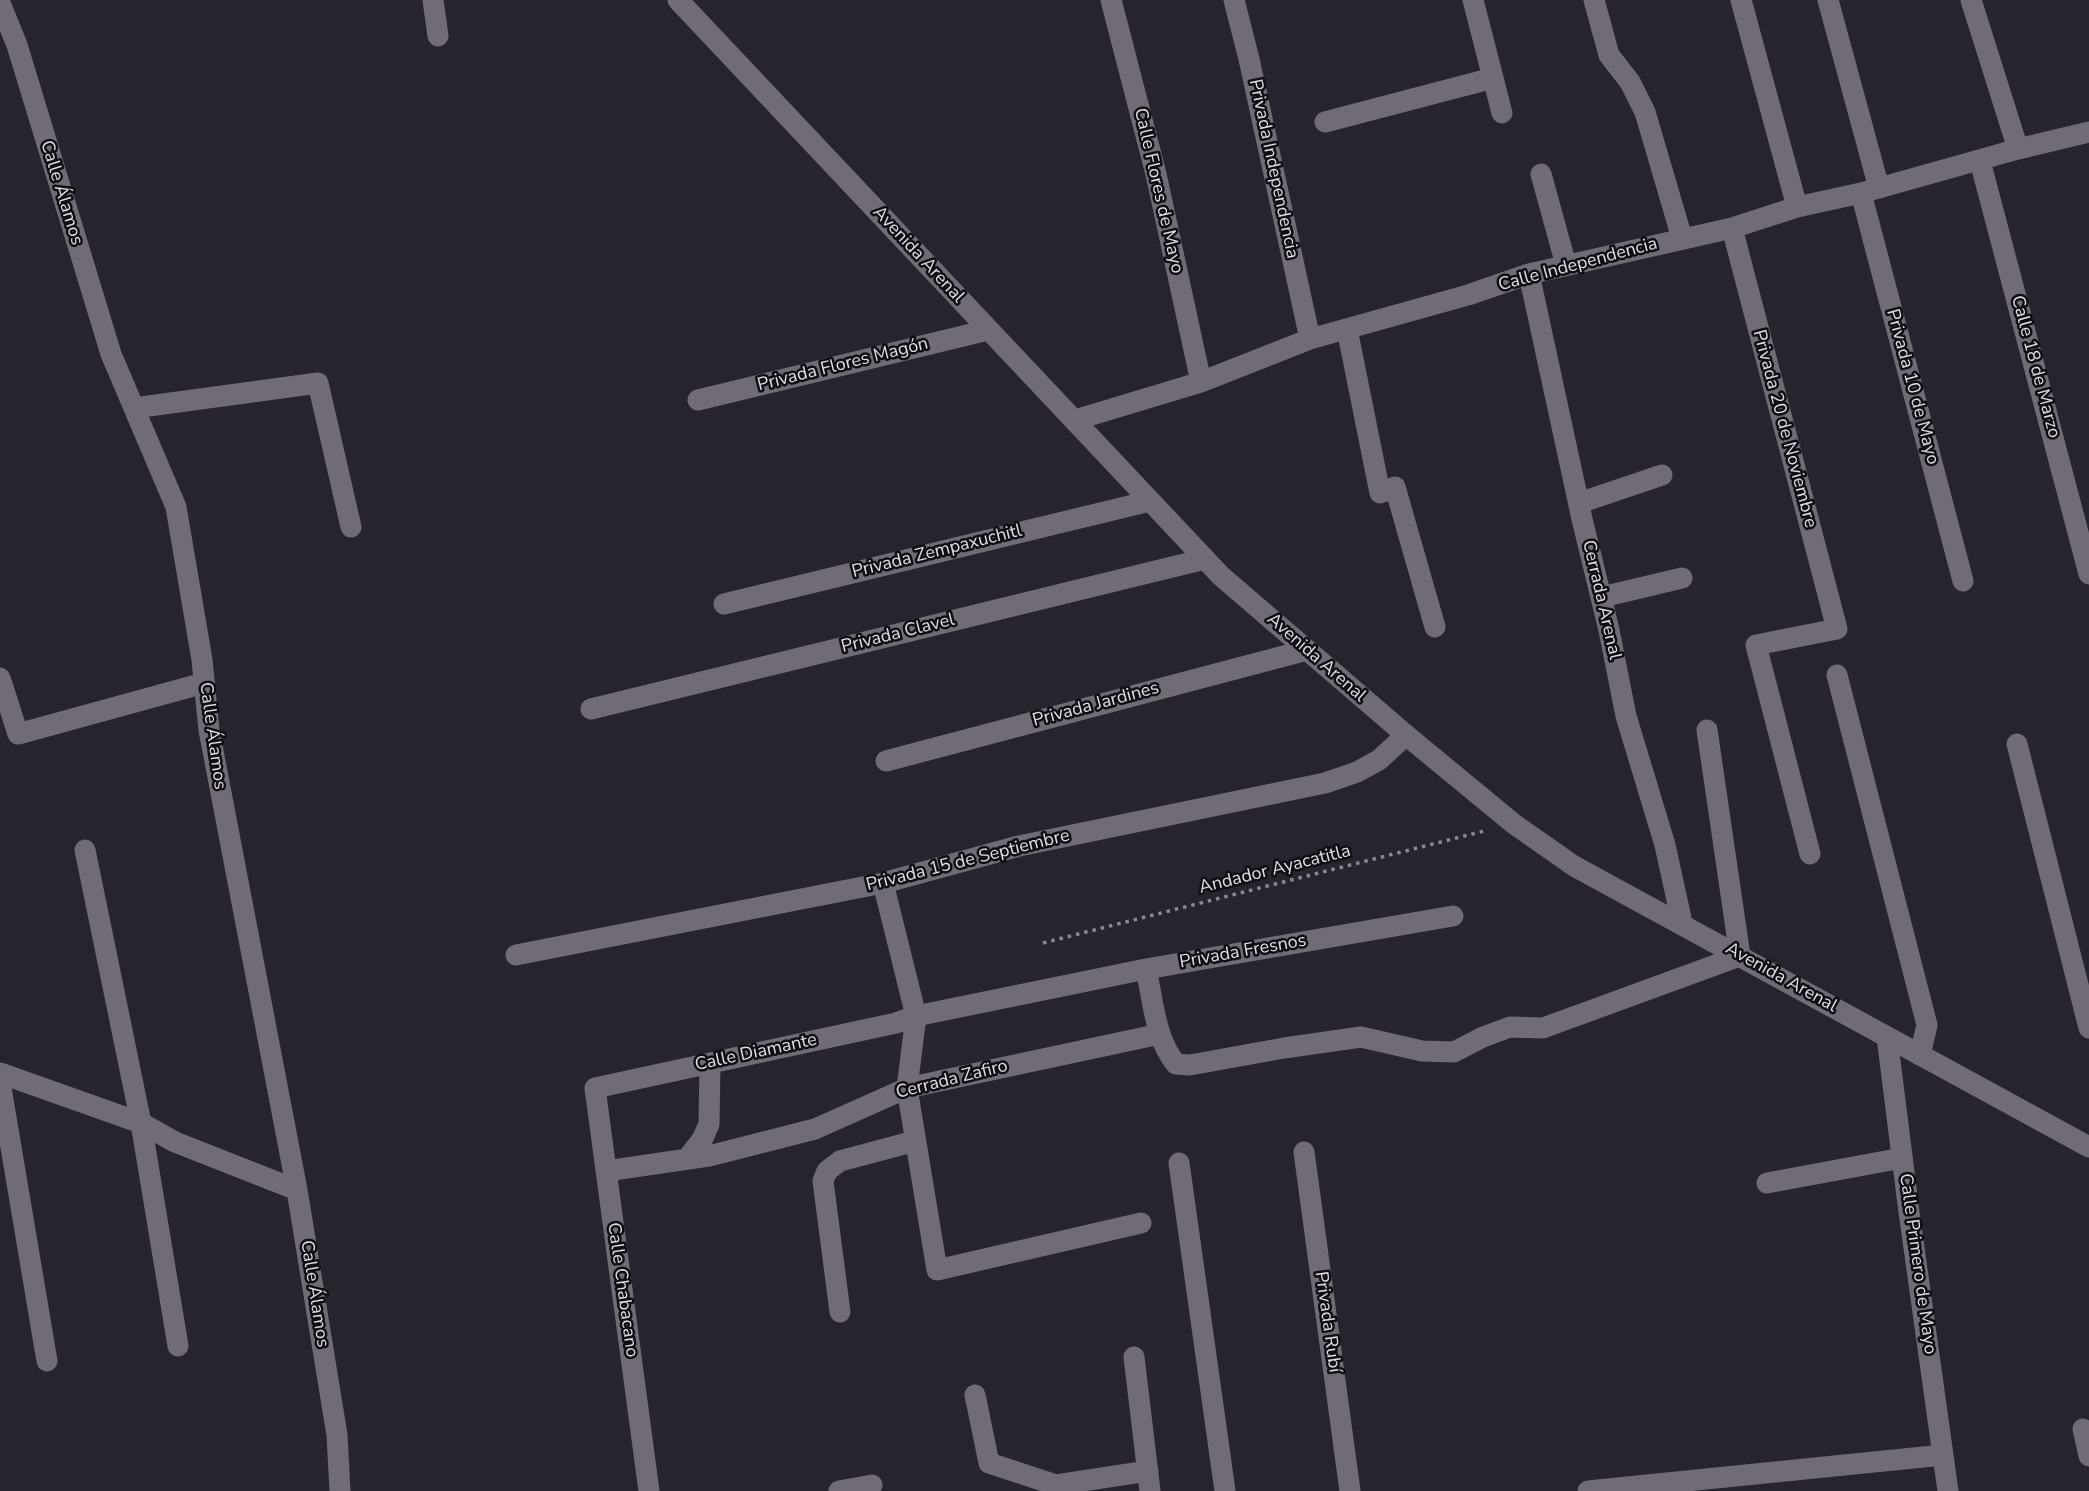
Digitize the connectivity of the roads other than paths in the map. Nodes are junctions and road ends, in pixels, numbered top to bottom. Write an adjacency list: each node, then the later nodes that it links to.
1 (433, 0): 11 (street)
2 (678, 0): 26 (street, Avenida Arenal)
3 (1113, 0): 28 (street, Calle Flores de Mayo)
4 (1234, 0): 27 (street, Privada Independencia)
5 (1473, 0): 12 (street)
6 (1594, 0): 22 (street)
7 (1741, 0): 20 (street)
8 (1828, 0): 19 (street, Privada 10 de Mayo)
9 (1971, 0): 16 (street)
10 (0, 3): 30 (street, Calle Álamos)
11 (438, 36)
12 (1493, 78): 13 (street); 14 (street)
13 (1502, 113)
14 (1325, 122)
15 (2089, 132): 16 (street, Calle Independencia)
16 (2018, 149): 17 (street, Calle Independencia)
17 (1980, 160): 19 (street, Calle Independencia); 37 (street, Calle 18 de Marzo)
18 (1541, 174): 23 (street)
19 (1870, 190): 20 (street, Calle Independencia); 39 (street, Privada 10 de Mayo)
20 (1797, 207): 21 (street, Calle Independencia)
21 (1732, 228): 22 (street, Calle Independencia); 53 (street, Privada 20 de Noviembre)
22 (1682, 238): 23 (street, Calle Independencia)
23 (1566, 265): 24 (street, Calle Independencia)
24 (1529, 274): 25 (street, Calle Independencia); 34 (street, Cerrada Arenal)
25 (1347, 329): 27 (street, Calle Independencia); 42 (street)
26 (988, 330): 29 (street, Privada Flores Magón); 31 (street, Avenida Arenal)
27 (1310, 338): 28 (street, Calle Independencia)
28 (1201, 382): 31 (street, Calle Independencia)
29 (698, 400)
30 (134, 408): 35 (street); 46 (street, Calle Álamos)
31 (1074, 420): 33 (street, Avenida Arenal)
32 (1662, 475): 34 (street)
33 (1150, 501): 36 (street, Avenida Arenal); 41 (street, Privada Zempaxuchitl)
34 (1579, 503): 40 (street, Cerrada Arenal)
35 (351, 527)
36 (1205, 559): 43 (street, Avenida Arenal); 47 (street, Privada Clavel)
37 (2089, 573)
38 (1682, 578): 40 (street)
39 (1964, 581)
40 (1602, 597): 56 (street, Cerrada Arenal)
41 (724, 604)
42 (1435, 627)
43 (1307, 650): 49 (street, Avenida Arenal); 51 (street, Privada Jardines)
44 (1837, 675): 64 (street)
45 (0, 678): 46 (street)
46 (204, 683): 79 (street, Calle Álamos)
47 (591, 709)
48 (1707, 730): 58 (street)
49 (1406, 735): 54 (street, Privada 15 de Septiembre); 56 (street, Avenida Arenal)
50 (2017, 744): 61 (street)
51 (886, 761)
52 (85, 850): 70 (street)
53 (1810, 854)
54 (883, 883): 57 (street, Privada 15 de Septiembre); 60 (street)
55 (1453, 916): 59 (street, Privada Fresnos)
56 (1682, 923): 58 (street, Avenida Arenal)
57 (516, 955)
58 (1740, 956): 62 (street); 63 (street, Avenida Arenal)
59 (1146, 969): 60 (street, Privada Fresnos); 62 (street)
60 (916, 1016): 65 (street, Calle Diamante); 69 (street)
61 (2089, 1028)
62 (1160, 1034): 69 (street, Cerrada Zafiro)
63 (1887, 1037): 64 (street, Avenida Arenal); 74 (street, Calle Primero de Mayo)
64 (1920, 1055): 72 (street, Avenida Arenal)
65 (710, 1063): 68 (street, Calle Diamante); 75 (street)
66 (0, 1073): 70 (street)
67 (0, 1083): 84 (street)
68 (595, 1088): 77 (street, Calle Chabacano)
69 (907, 1088): 71 (street); 75 (street, Cerrada Zafiro)
70 (141, 1123): 79 (street); 82 (street)
71 (915, 1141): 80 (street); 81 (street)
72 (2089, 1147)
73 (1304, 1152): 91 (street, Privada Rubí)
74 (1902, 1158): 78 (street); 87 (street, Calle Primero de Mayo)
75 (687, 1159): 77 (street, Cerrada Zafiro)
76 (1179, 1163): 95 (street)
77 (606, 1171): 93 (street, Calle Chabacano)
78 (1767, 1183)
79 (297, 1190): 92 (street, Calle Álamos)
80 (1141, 1223)
81 (840, 1312)
82 (178, 1346)
83 (1134, 1357): 89 (street)
84 (47, 1361)
85 (975, 1395): 89 (street)
86 (2083, 1429): 88 (street)
87 (1943, 1455): 96 (street); 97 (street, Calle Primero de Mayo)
88 (2089, 1456)
89 (1149, 1481)
90 (872, 1485): 94 (street)
91 (1345, 1490)
92 (340, 1491)
93 (649, 1491)
94 (839, 1491)
95 (1225, 1491)
96 (1588, 1491)
97 (1948, 1491)

